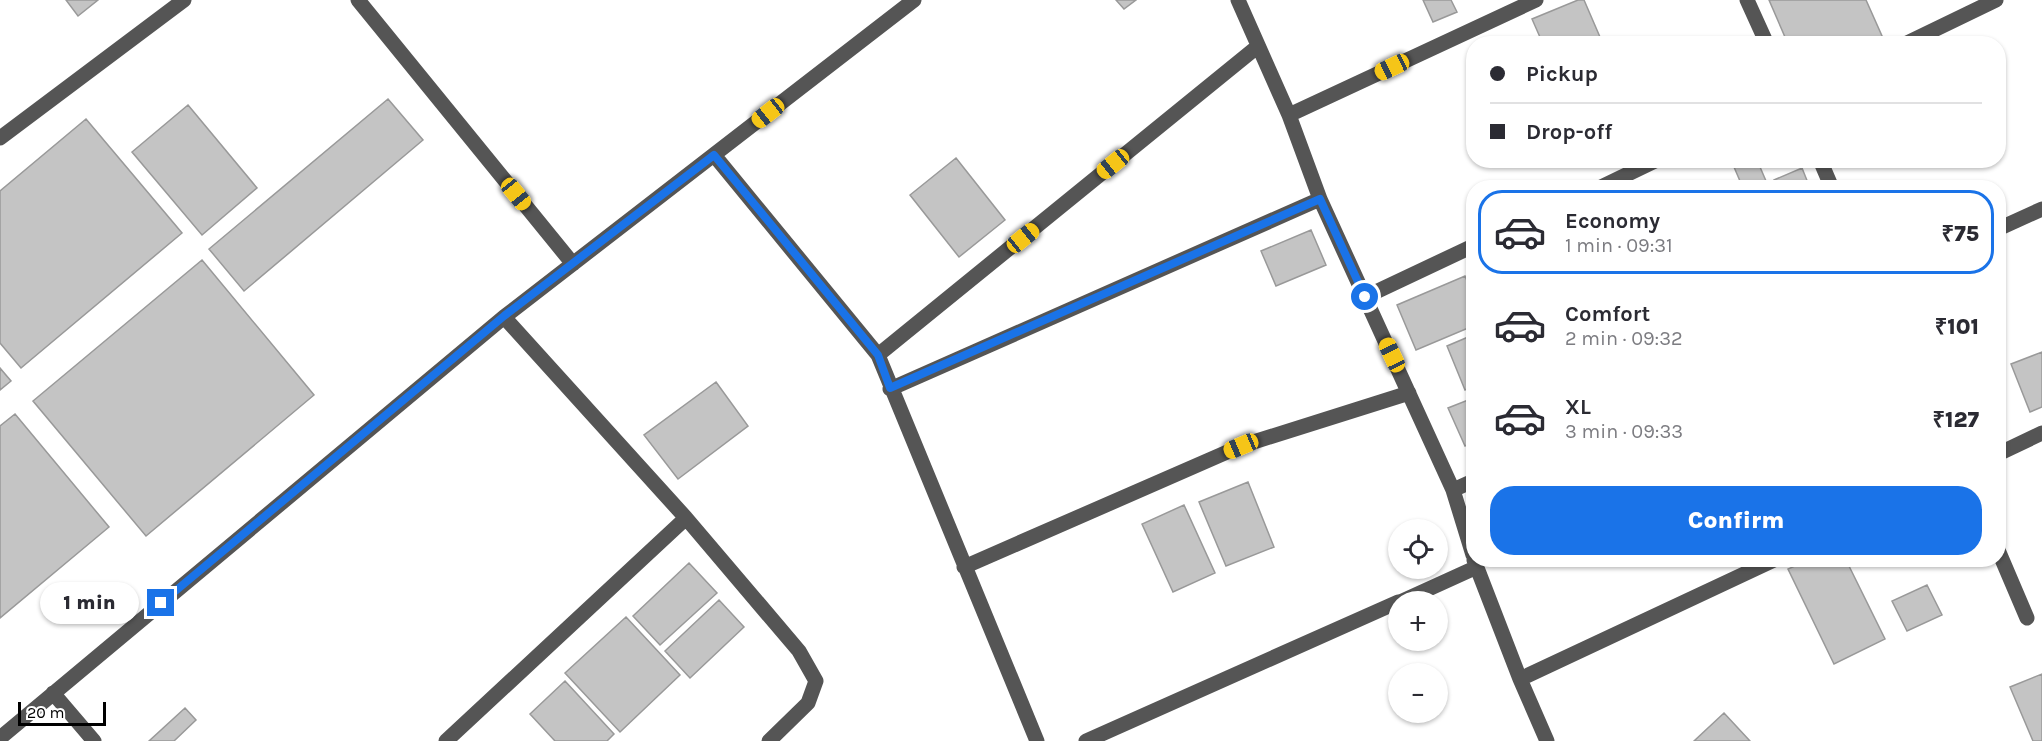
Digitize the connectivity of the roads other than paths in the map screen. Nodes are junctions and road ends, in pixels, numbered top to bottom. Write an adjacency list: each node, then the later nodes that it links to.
1 (184, 0): 12 (street)
2 (358, 0): 20 (street)
3 (914, 0): 13 (street)
4 (1238, 0): 10 (street)
5 (1536, 0): 11 (street)
6 (1747, 0): 8 (street)
7 (1996, 0): 9 (street)
8 (1763, 36)
9 (1922, 36)
10 (1257, 47): 11 (street); 23 (street)
11 (1289, 115): 16 (street)
12 (0, 138)
13 (714, 155): 20 (street); 23 (street)
14 (1640, 168): 15 (street)
15 (1616, 180)
16 (1320, 199): 21 (street); 24 (street)
17 (2042, 209): 18 (street)
18 (2006, 225)
19 (1466, 249): 21 (street)
20 (573, 264): 22 (street)
21 (1365, 297): 25 (street)
22 (504, 316): 30 (street); 41 (street)
23 (878, 355): 24 (street)
24 (890, 388): 33 (street)
25 (1409, 393): 29 (street); 33 (street)
26 (2042, 433): 27 (street)
27 (2006, 450)
28 (1466, 484): 29 (street)
29 (1453, 490): 31 (street)
30 (686, 518): 44 (street); 45 (street)
31 (1466, 531)
32 (1466, 565): 37 (street)
33 (964, 567): 46 (street)
34 (1478, 567): 40 (street)
35 (1759, 567): 40 (street)
36 (2005, 567): 39 (street)
37 (1419, 591)
38 (1388, 607): 47 (street)
39 (2027, 618)
40 (1520, 680): 48 (street)
41 (53, 693): 42 (street); 43 (street)
42 (0, 738)
43 (94, 741)
44 (446, 741)
45 (769, 741)
46 (1037, 741)
47 (1086, 741)
48 (1547, 741)

